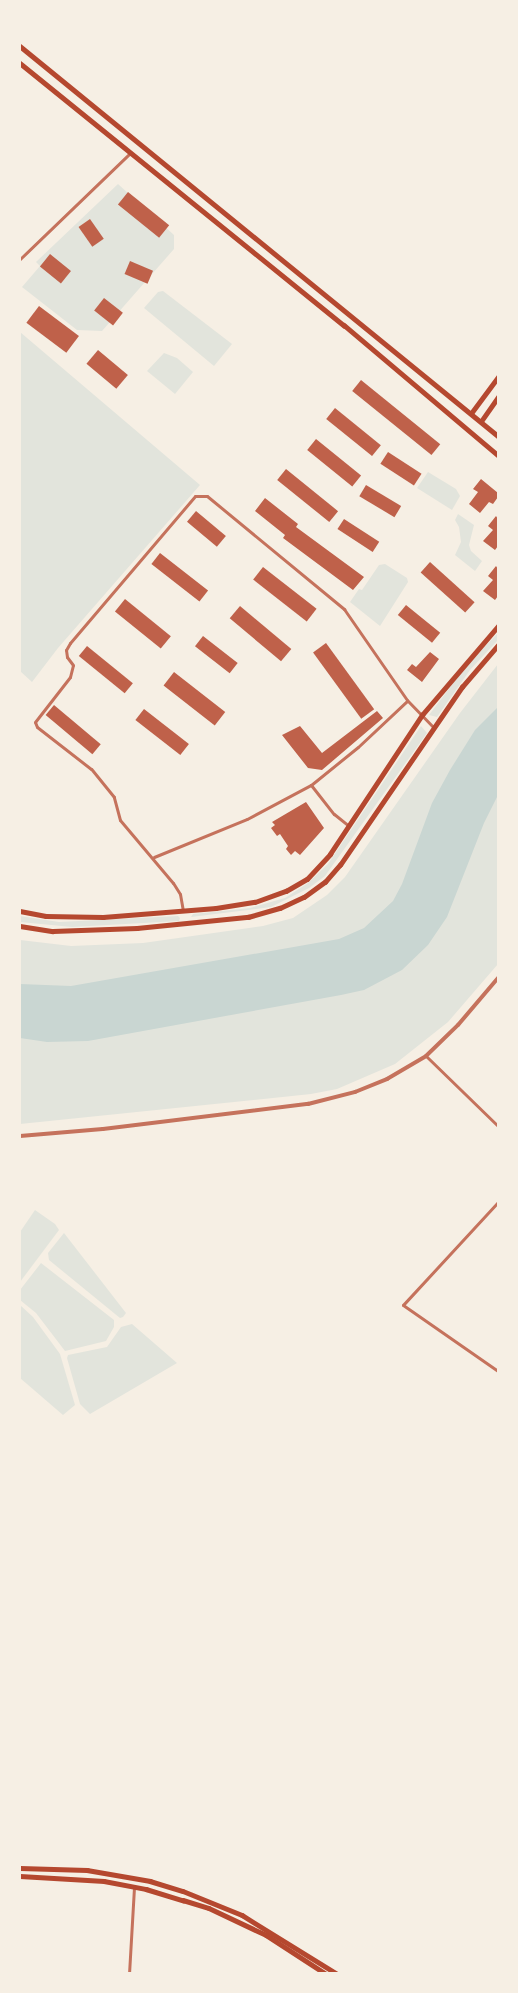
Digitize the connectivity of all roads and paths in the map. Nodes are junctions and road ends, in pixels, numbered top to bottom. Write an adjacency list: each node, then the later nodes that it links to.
1 (20, 46): 7 (main road)
2 (20, 63): 3 (main road)
3 (130, 153): 4 (street); 10 (main road)
4 (20, 259)
5 (498, 377): 7 (main road)
6 (498, 397): 8 (main road)
7 (472, 412): 8 (main road)
8 (482, 420): 9 (main road)
9 (498, 436)
10 (498, 455)
11 (498, 626): 14 (main road)
12 (498, 645): 15 (main road)
13 (407, 700): 14 (street); 16 (street); 18 (street)
14 (422, 715): 15 (street); 17 (main road)
15 (435, 729): 21 (main road)
16 (310, 785): 17 (street); 18 (street)
17 (349, 826): 20 (main road)
18 (154, 857): 20 (street)
19 (20, 911): 20 (main road)
20 (183, 911): 21 (main road)
21 (187, 923): 22 (main road)
22 (20, 926)
23 (498, 978): 24 (street)
24 (426, 1056): 25 (street); 26 (street)
25 (498, 1126)
26 (20, 1136)
27 (498, 1202): 28 (street)
28 (498, 1371)
29 (20, 1868): 34 (main road)
30 (20, 1876): 31 (main road)
31 (134, 1886): 32 (main road); 33 (street)
32 (324, 1973)
33 (129, 1974)
34 (337, 1974)

